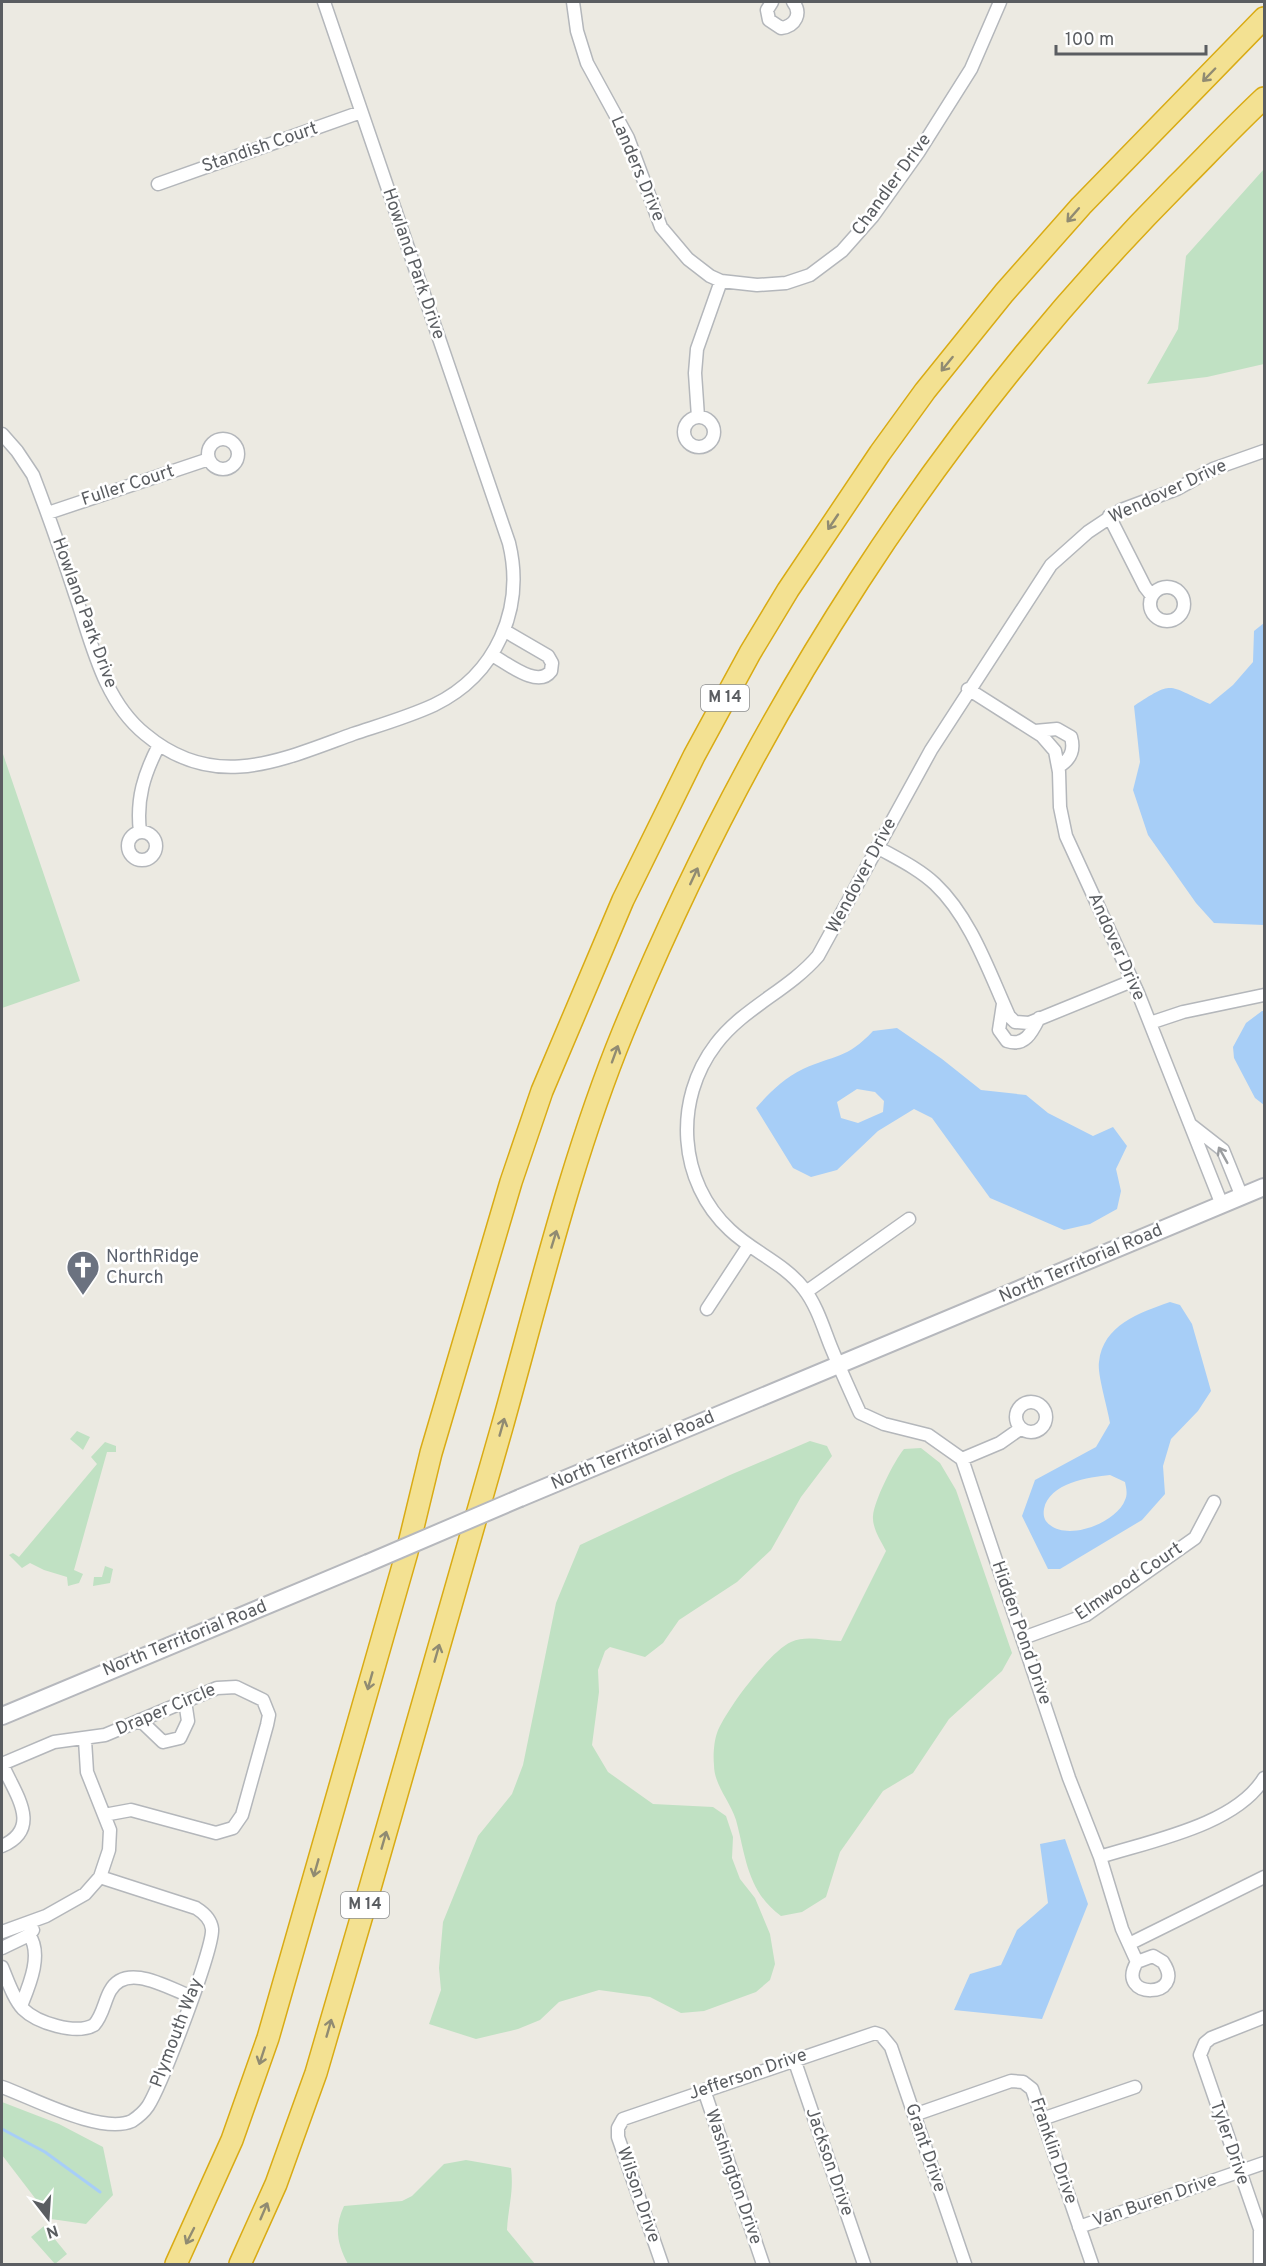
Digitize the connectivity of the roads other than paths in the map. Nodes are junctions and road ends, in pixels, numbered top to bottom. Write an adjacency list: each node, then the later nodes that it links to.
1 (324, 2): 8 (street, Howland Park Drive)
2 (573, 2): 10 (street, Landers Drive)
3 (772, 2): 4 (street)
4 (794, 2)
5 (1000, 2): 10 (street, Chandler Drive)
6 (1264, 18): 76 (highway, M 14, one-way to 76)
7 (1264, 98): 77 (highway, M 14, one-way to 7)
8 (362, 112): 9 (street, Standish Court); 18 (street, Howland Park Drive)
9 (158, 184)
10 (721, 281): 11 (street)
11 (698, 417)
12 (2, 434): 15 (street, Howland Park Drive)
13 (1264, 452): 16 (street, Wendover Drive)
14 (209, 459): 15 (street, Fuller Court)
15 (48, 513): 22 (street, Howland Park Drive)
16 (1109, 516): 17 (street); 20 (street, Wendover Drive)
17 (1152, 596)
18 (505, 631): 19 (street, Howland Park Drive); 19 (street)
19 (492, 655): 22 (street, Howland Park Drive)
20 (968, 689): 21 (street, Andover Drive); 25 (street, Wendover Drive)
21 (1035, 731): 23 (street, Andover Drive); 23 (street, Andover Drive)
22 (159, 745): 24 (street)
23 (1058, 767): 26 (street, Andover Drive)
24 (140, 832)
25 (877, 847): 28 (street); 36 (street, Wendover Drive)
26 (1132, 981): 29 (street); 30 (street, Andover Drive)
27 (1264, 995): 30 (street)
28 (1003, 1004): 29 (street); 29 (street)
29 (1039, 1018)
30 (1150, 1023): 31 (street, Andover Drive)
31 (1190, 1124): 33 (street, one-way to 31); 34 (street, Andover Drive)
32 (1264, 1188): 33 (main road, North Territorial Road)
33 (1242, 1197): 34 (main road, North Territorial Road)
34 (1222, 1205): 39 (main road, North Territorial Road)
35 (909, 1220): 37 (street)
36 (749, 1245): 37 (street, Wendover Drive); 38 (street)
37 (806, 1292): 39 (street, Wendover Drive)
38 (707, 1309)
39 (839, 1364): 41 (street); 45 (main road, North Territorial Road, bridge)
40 (1020, 1429): 41 (street)
41 (962, 1459): 43 (street, Hidden Pond Drive)
42 (1214, 1502): 43 (street, Elmwood Court)
43 (1023, 1638): 52 (street, Hidden Pond Drive)
44 (185, 1701): 46 (street, Draper Circle); 46 (street); 50 (street, Draper Circle)
45 (2, 1716)
46 (140, 1720): 47 (street, Draper Circle)
47 (85, 1740): 48 (street); 50 (street)
48 (2, 1764): 51 (street)
49 (1264, 1778): 52 (street)
50 (104, 1815): 53 (street)
51 (2, 1846)
52 (1100, 1857): 58 (street, Hidden Pond Drive)
53 (100, 1877): 55 (street); 62 (street, Plymouth Way)
54 (1264, 1877): 58 (street)
55 (46, 1916): 56 (street); 57 (street)
56 (2, 1932)
57 (28, 1935): 59 (street); 63 (street)
58 (1129, 1944): 60 (street, Hidden Pond Drive)
59 (2, 1948)
60 (1137, 1962)
61 (2, 1967): 63 (street)
62 (192, 1997): 63 (street); 67 (street, Plymouth Way)
63 (21, 2006)
64 (1264, 2017): 74 (street, Tyler Drive)
65 (881, 2035): 66 (street, Jefferson Drive); 70 (street, Grant Drive)
66 (794, 2059): 69 (street, Jefferson Drive); 80 (street, Jackson Drive)
67 (2, 2087)
68 (1135, 2087): 71 (street)
69 (704, 2090): 72 (street, Jefferson Drive); 79 (street, Washington Drive)
70 (914, 2115): 71 (street, Franklin Drive); 81 (street, Grant Drive)
71 (1042, 2119): 75 (street, Franklin Drive)
72 (619, 2126): 78 (street, Wilson Drive)
73 (1264, 2163): 74 (street, Van Buren Drive)
74 (1240, 2172): 75 (street, Van Buren Drive); 83 (street, Tyler Drive)
75 (1079, 2227): 82 (street, Franklin Drive)
76 (176, 2265)
77 (240, 2265)
78 (662, 2265)
79 (763, 2265)
80 (864, 2265)
81 (965, 2265)
82 (1092, 2265)
83 (1260, 2265)

